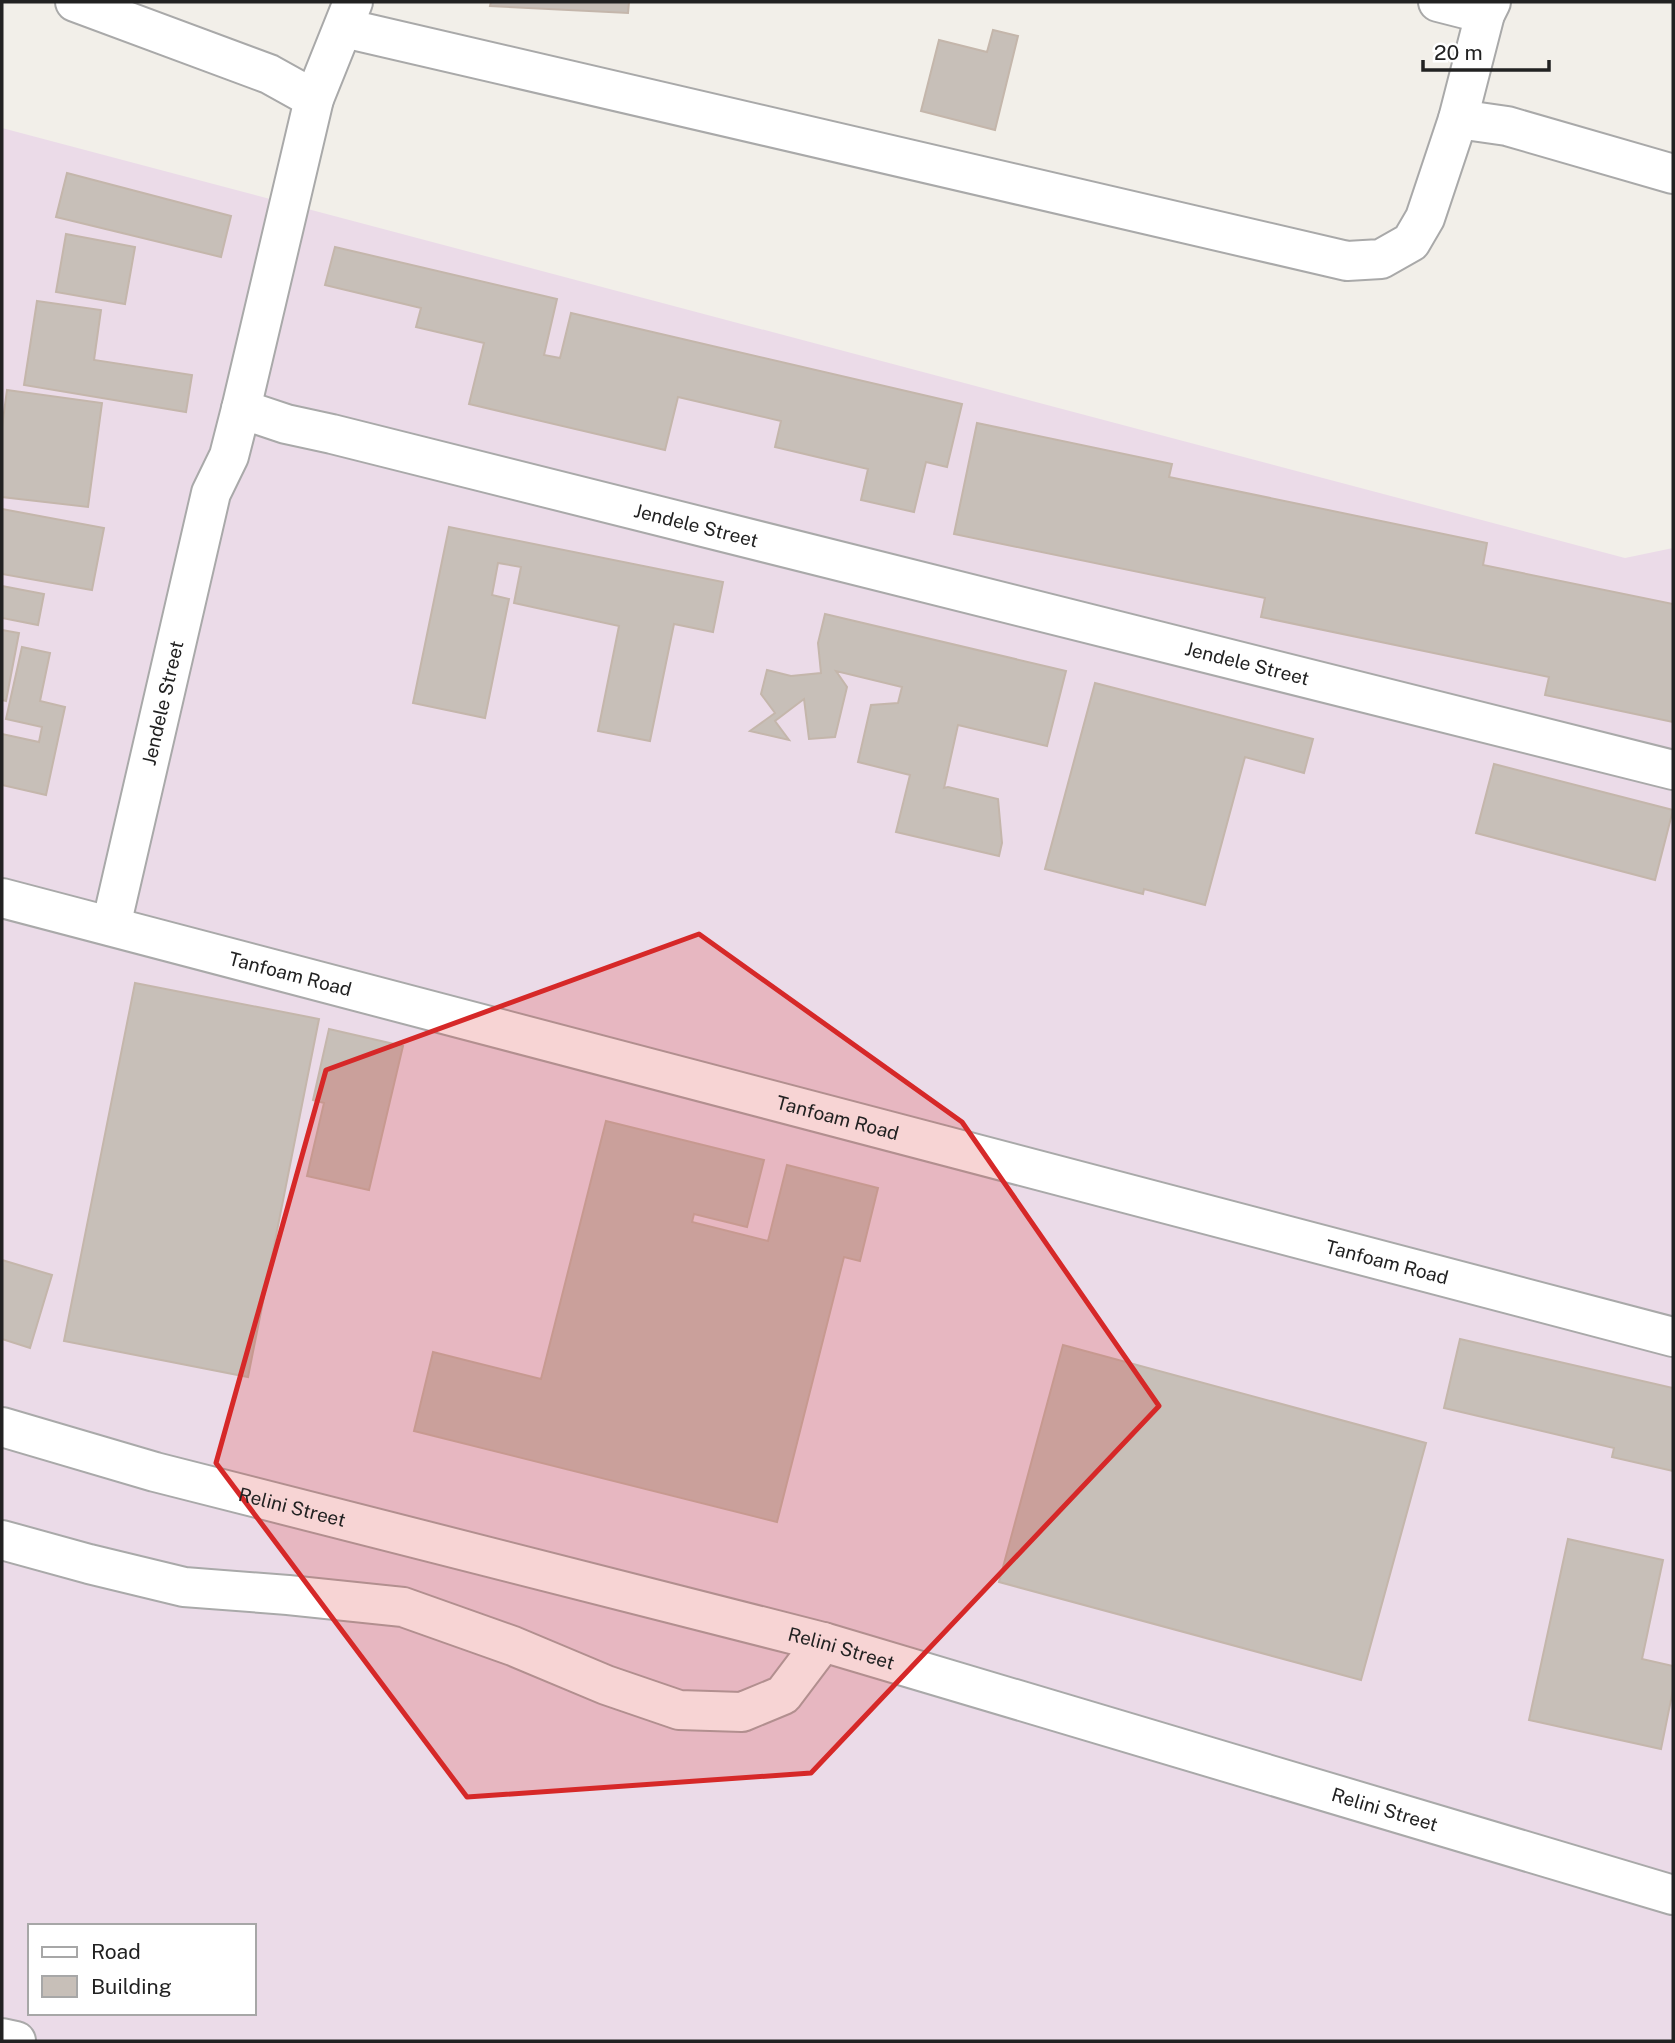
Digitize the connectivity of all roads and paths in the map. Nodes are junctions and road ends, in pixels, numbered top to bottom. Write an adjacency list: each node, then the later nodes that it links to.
1 (75, 2): 5 (street)
2 (1438, 2): 3 (street)
3 (1488, 8): 6 (street)
4 (348, 15): 5 (street); 6 (street)
5 (314, 99): 8 (street)
6 (1458, 119): 7 (street)
7 (1673, 174)
8 (241, 409): 9 (street, Jendele Street); 11 (street, Jendele Street)
9 (1673, 770)
10 (2, 898): 11 (street, Tanfoam Road)
11 (111, 926): 12 (street, Tanfoam Road)
12 (1673, 1337)
13 (2, 1427): 15 (street, Relini Street)
14 (2, 1540): 15 (street)
15 (823, 1642): 16 (street, Relini Street)
16 (1673, 1895)
17 (2, 2038): 18 (street)
18 (16, 2041)

